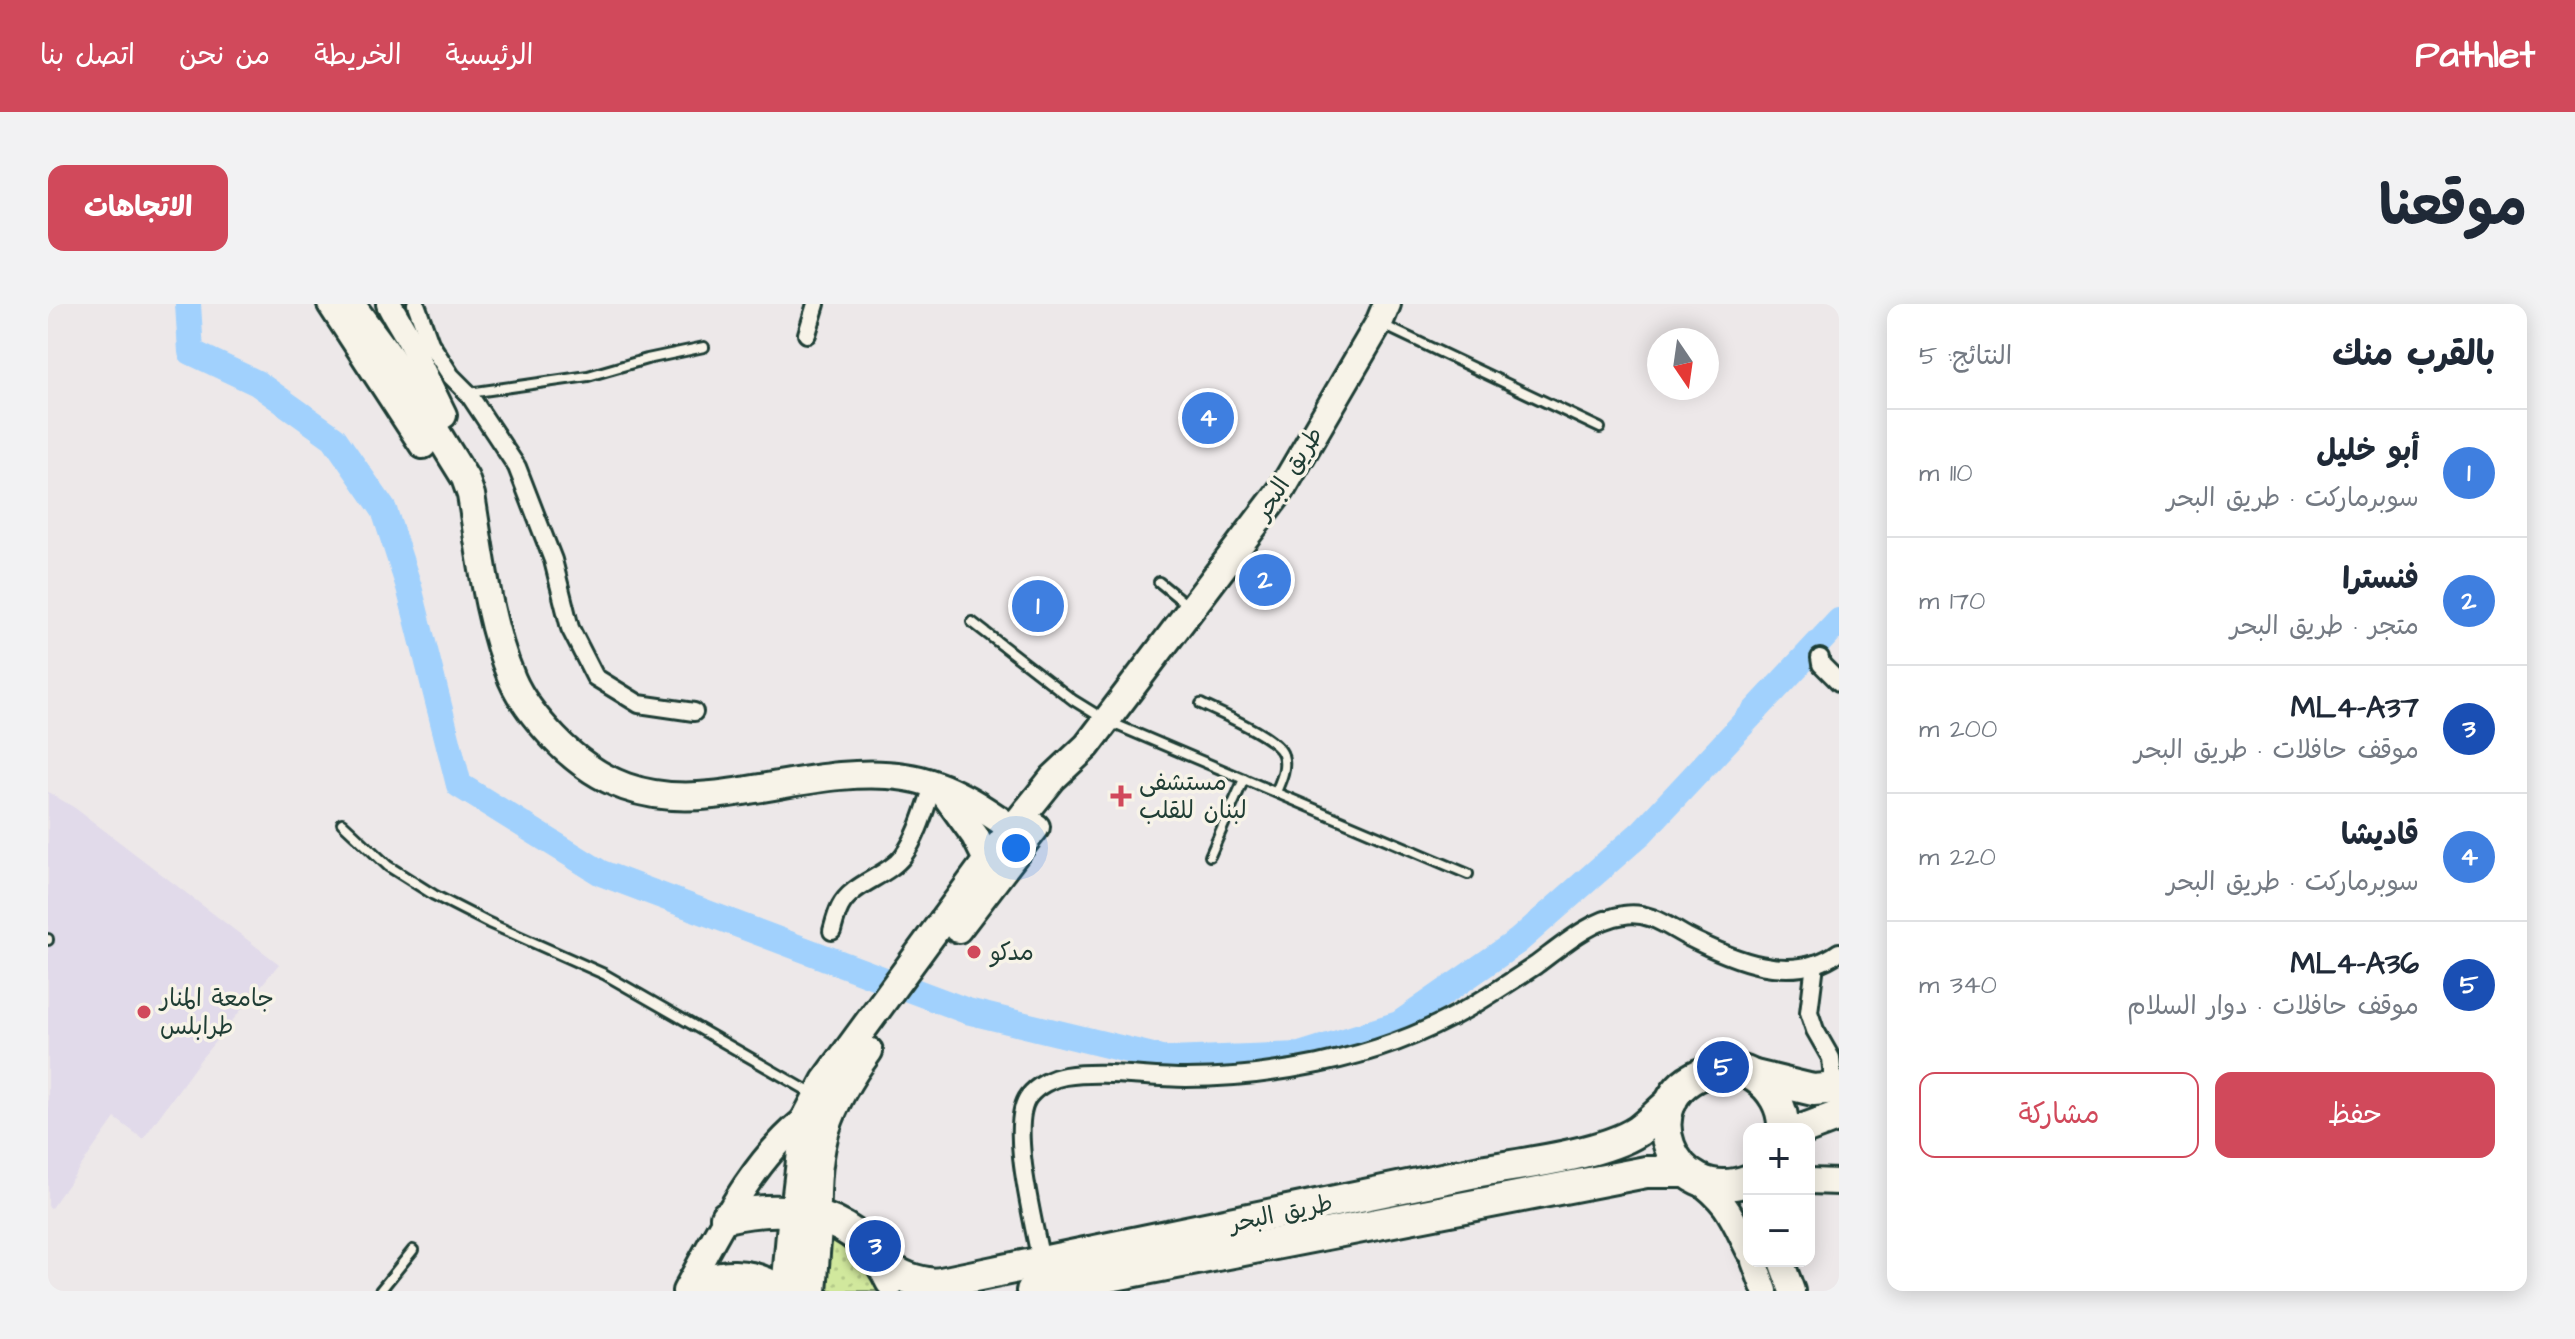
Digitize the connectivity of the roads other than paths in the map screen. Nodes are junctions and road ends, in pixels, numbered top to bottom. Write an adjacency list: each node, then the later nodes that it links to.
1 (331, 304): 8 (main road)
2 (351, 304): 8 (main road)
3 (816, 304): 6 (street)
4 (399, 306): 8 (street); 9 (street); 10 (street)
5 (1383, 313): 11 (lane); 14 (main road, طريق البحر)
6 (807, 334)
7 (704, 347): 10 (lane)
8 (384, 367): 9 (main road)
9 (408, 386): 12 (main road); 12 (main road)
10 (468, 393): 19 (street)
11 (1600, 428)
12 (476, 524): 23 (main road)
13 (1159, 582): 14 (lane)
14 (1191, 608): 20 (main road, طريق البحر)
15 (972, 622): 20 (lane)
16 (1820, 658): 17 (street)
17 (1839, 682)
18 (1201, 704): 24 (lane)
19 (694, 712)
20 (1107, 721): 21 (main road, طريق البحر); 22 (lane)
21 (1087, 746): 25 (main road, طريق البحر); 28 (main road, طريق البحر)
22 (1244, 779): 24 (lane); 29 (lane)
23 (946, 790): 25 (main road); 27 (main road); 28 (main road); 33 (street)
24 (1276, 792): 31 (lane)
25 (1040, 794): 28 (main road, طريق البحر)
26 (342, 823): 40 (lane)
27 (968, 826): 30 (main road); 32 (main road)
28 (1019, 833): 30 (main road, طريق البحر); 36 (main road, طريق البحر)
29 (1210, 856)
30 (987, 860): 32 (main road, طريق البحر)
31 (1468, 874)
32 (971, 882): 36 (main road, طريق البحر)
33 (832, 931)
34 (1839, 952): 35 (street)
35 (1815, 964): 38 (street); 51 (street)
36 (908, 982): 40 (main road, طريق البحر); 48 (main road, طريق البحر)
37 (1754, 1076): 38 (highway); 39 (highway, طريق البحر); 41 (highway)
38 (1837, 1097): 42 (highway)
39 (1671, 1102): 43 (highway); 51 (highway, طريق البحر)
40 (810, 1107): 47 (street); 48 (main road, طريق البحر)
41 (1782, 1123)
42 (1810, 1123)
43 (1690, 1175): 45 (highway, طريق البحر); 49 (street); 55 (highway, طريق البحر)
44 (1815, 1181): 46 (street)
45 (1743, 1182)
46 (1839, 1182)
47 (726, 1217): 48 (highway); 57 (street)
48 (804, 1226): 54 (highway, طريق البحر); 59 (highway, طريق البحر); 60 (highway)
49 (1743, 1239)
50 (413, 1250): 56 (lane)
51 (1041, 1262): 54 (highway, طريق البحر)
52 (1756, 1267): 62 (street)
53 (1783, 1267): 63 (street)
54 (888, 1277)
55 (1112, 1283): 61 (highway, طريق البحر)
56 (380, 1291)
57 (688, 1291): 58 (highway)
58 (779, 1291)
59 (787, 1291)
60 (811, 1291)
61 (1032, 1291)
62 (1765, 1291)
63 (1792, 1291)

